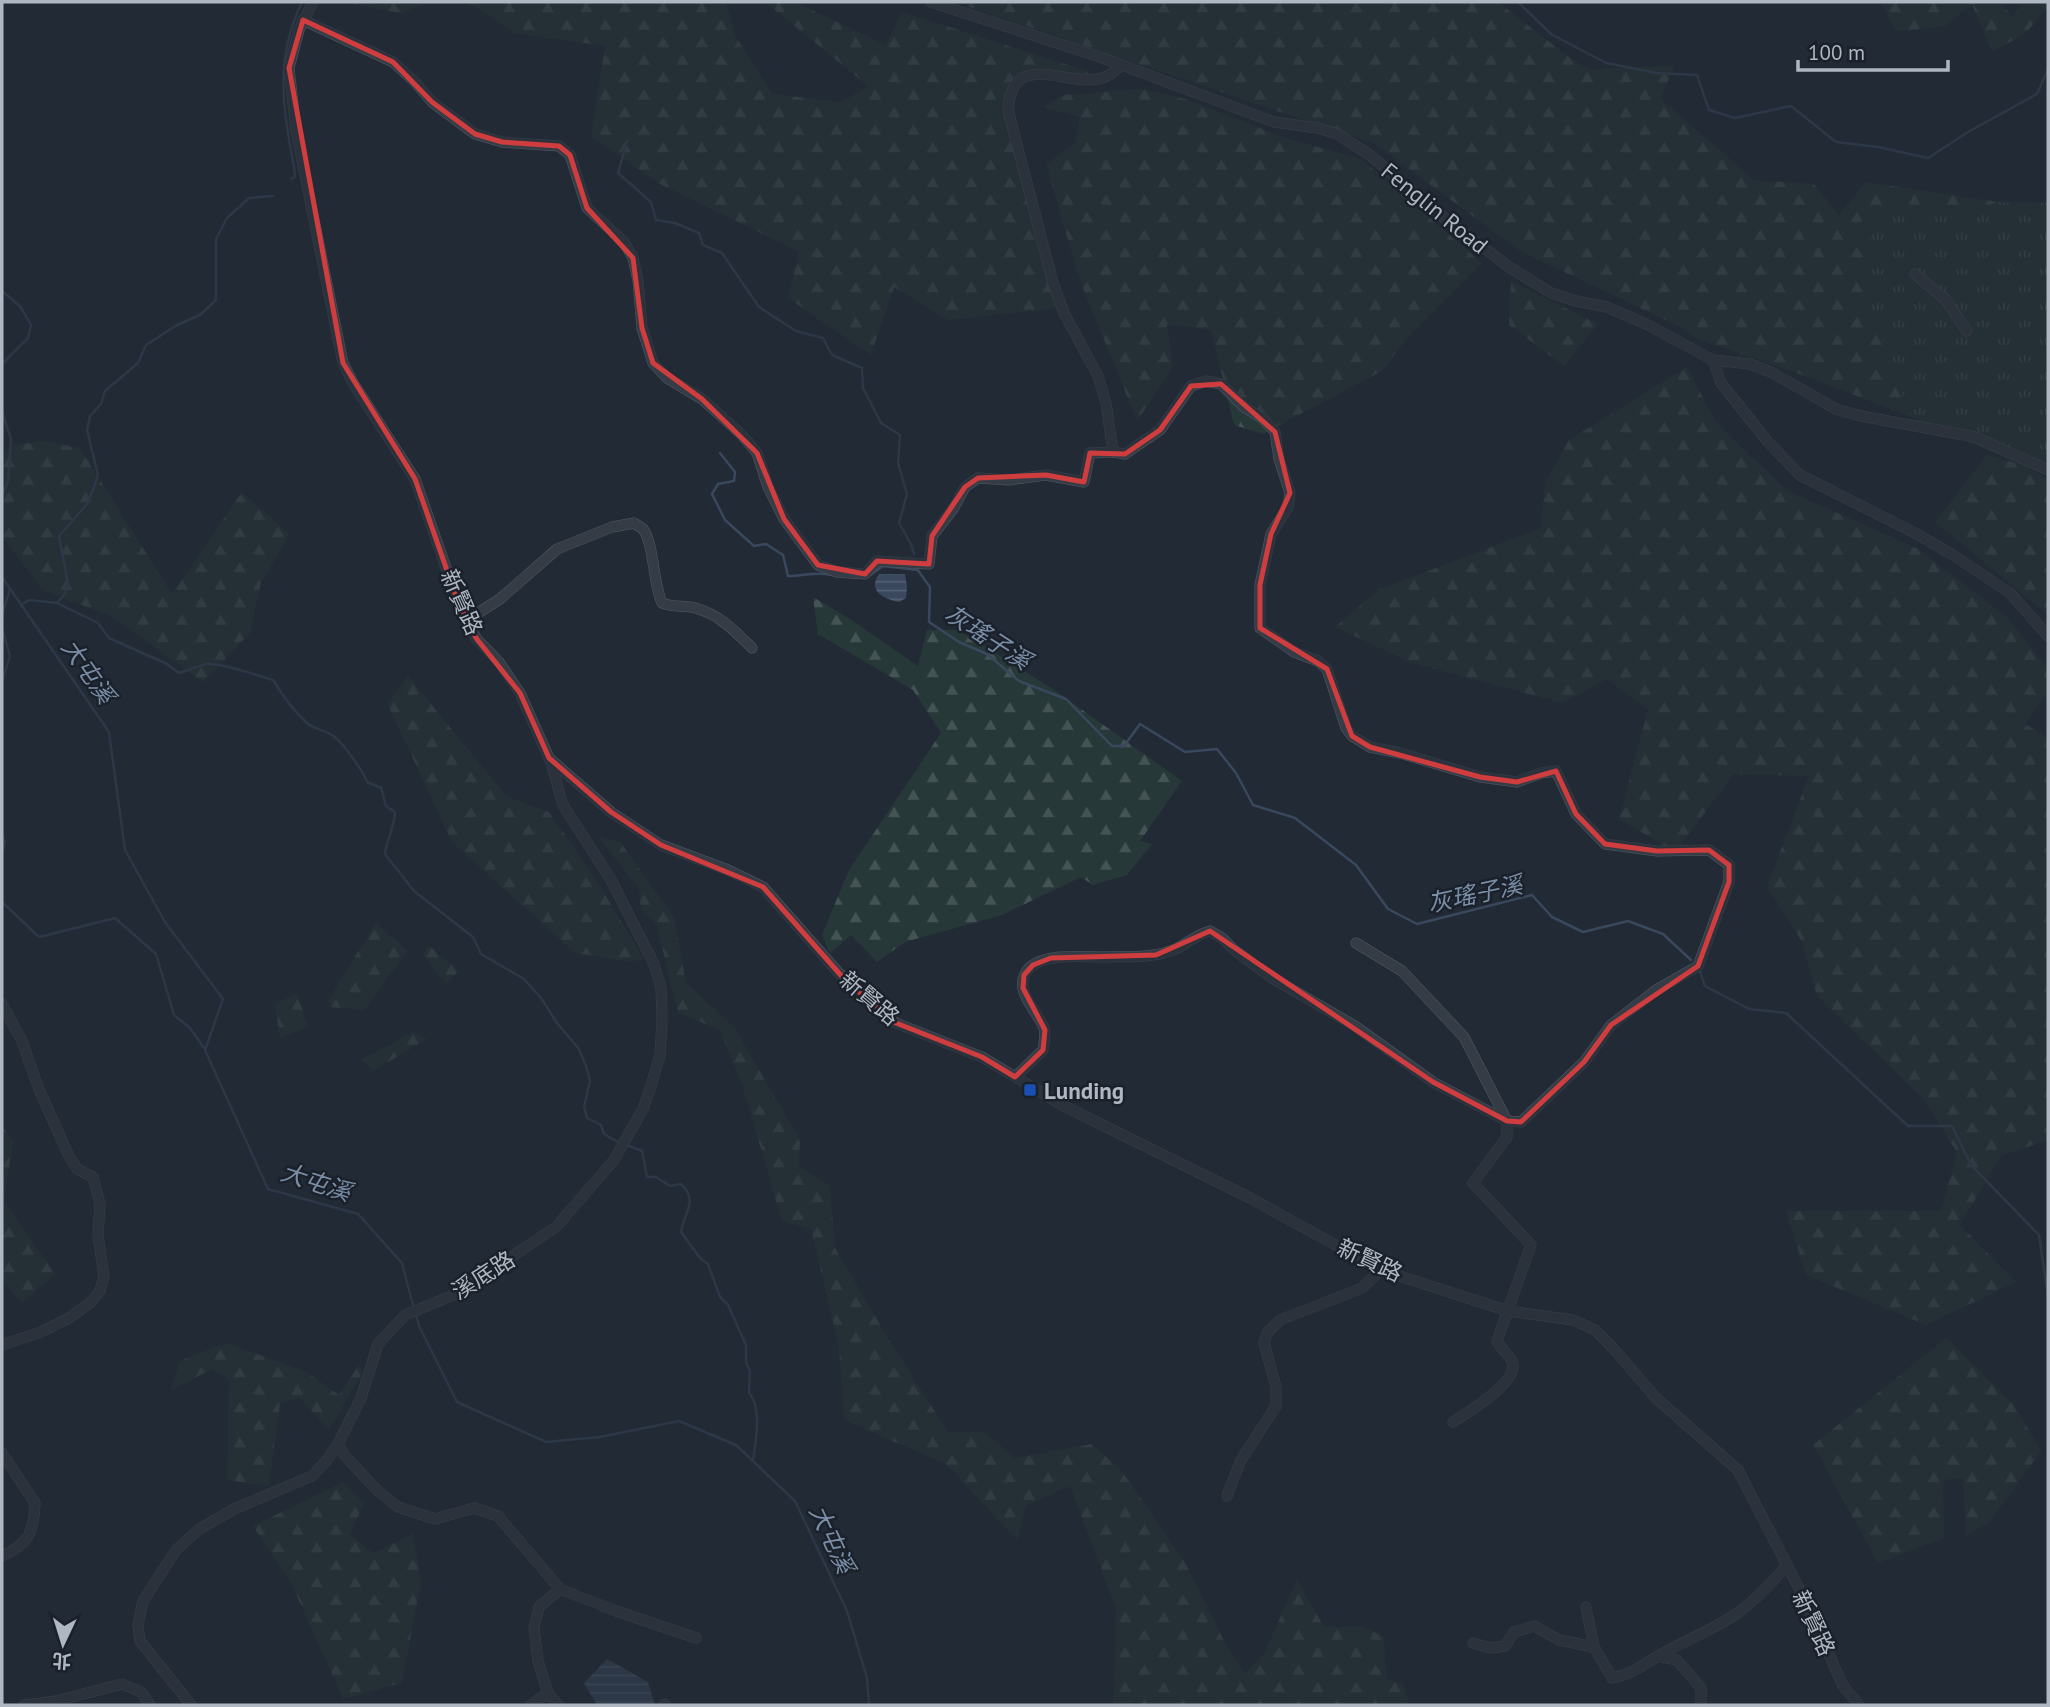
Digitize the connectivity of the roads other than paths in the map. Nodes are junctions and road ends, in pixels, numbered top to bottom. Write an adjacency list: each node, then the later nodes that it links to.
1 (313, 2): 3 (street, 新賢路)
2 (931, 2): 4 (street, Fenglin Road)
3 (303, 20): 8 (street); 10 (street, 新賢路)
4 (1121, 66): 7 (street, Fenglin Road); 8 (street)
5 (1915, 274): 6 (street)
6 (1967, 331)
7 (1713, 360): 9 (street, Fenglin Road); 11 (street)
8 (1113, 452): 17 (street)
9 (2048, 470)
10 (467, 620): 12 (street); 13 (street, 新賢路)
11 (2048, 636)
12 (752, 648)
13 (549, 758): 16 (street, 新賢路); 22 (street, 溪底路)
14 (1356, 943): 17 (street)
15 (2, 1004): 20 (street)
16 (1015, 1077): 17 (street); 18 (street, 新賢路)
17 (1507, 1121): 19 (street)
18 (1381, 1270): 19 (street, 新賢路); 24 (street)
19 (1508, 1311): 21 (street); 26 (street, 新賢路)
20 (2, 1345)
21 (1453, 1422)
22 (338, 1444): 27 (street); 36 (street, 溪底路)
23 (2, 1453): 25 (street)
24 (1227, 1496)
25 (2, 1556)
26 (1787, 1565): 32 (street); 40 (street, 新賢路)
27 (559, 1589): 29 (street); 33 (street)
28 (1586, 1607): 31 (street)
29 (695, 1638)
30 (1473, 1643): 31 (street)
31 (1594, 1647): 32 (street)
32 (1658, 1656): 39 (street)
33 (548, 1693): 37 (street); 38 (street)
34 (24, 1705): 35 (street)
35 (150, 1705)
36 (191, 1705)
37 (531, 1705)
38 (558, 1705)
39 (1701, 1705)
40 (1859, 1705)

